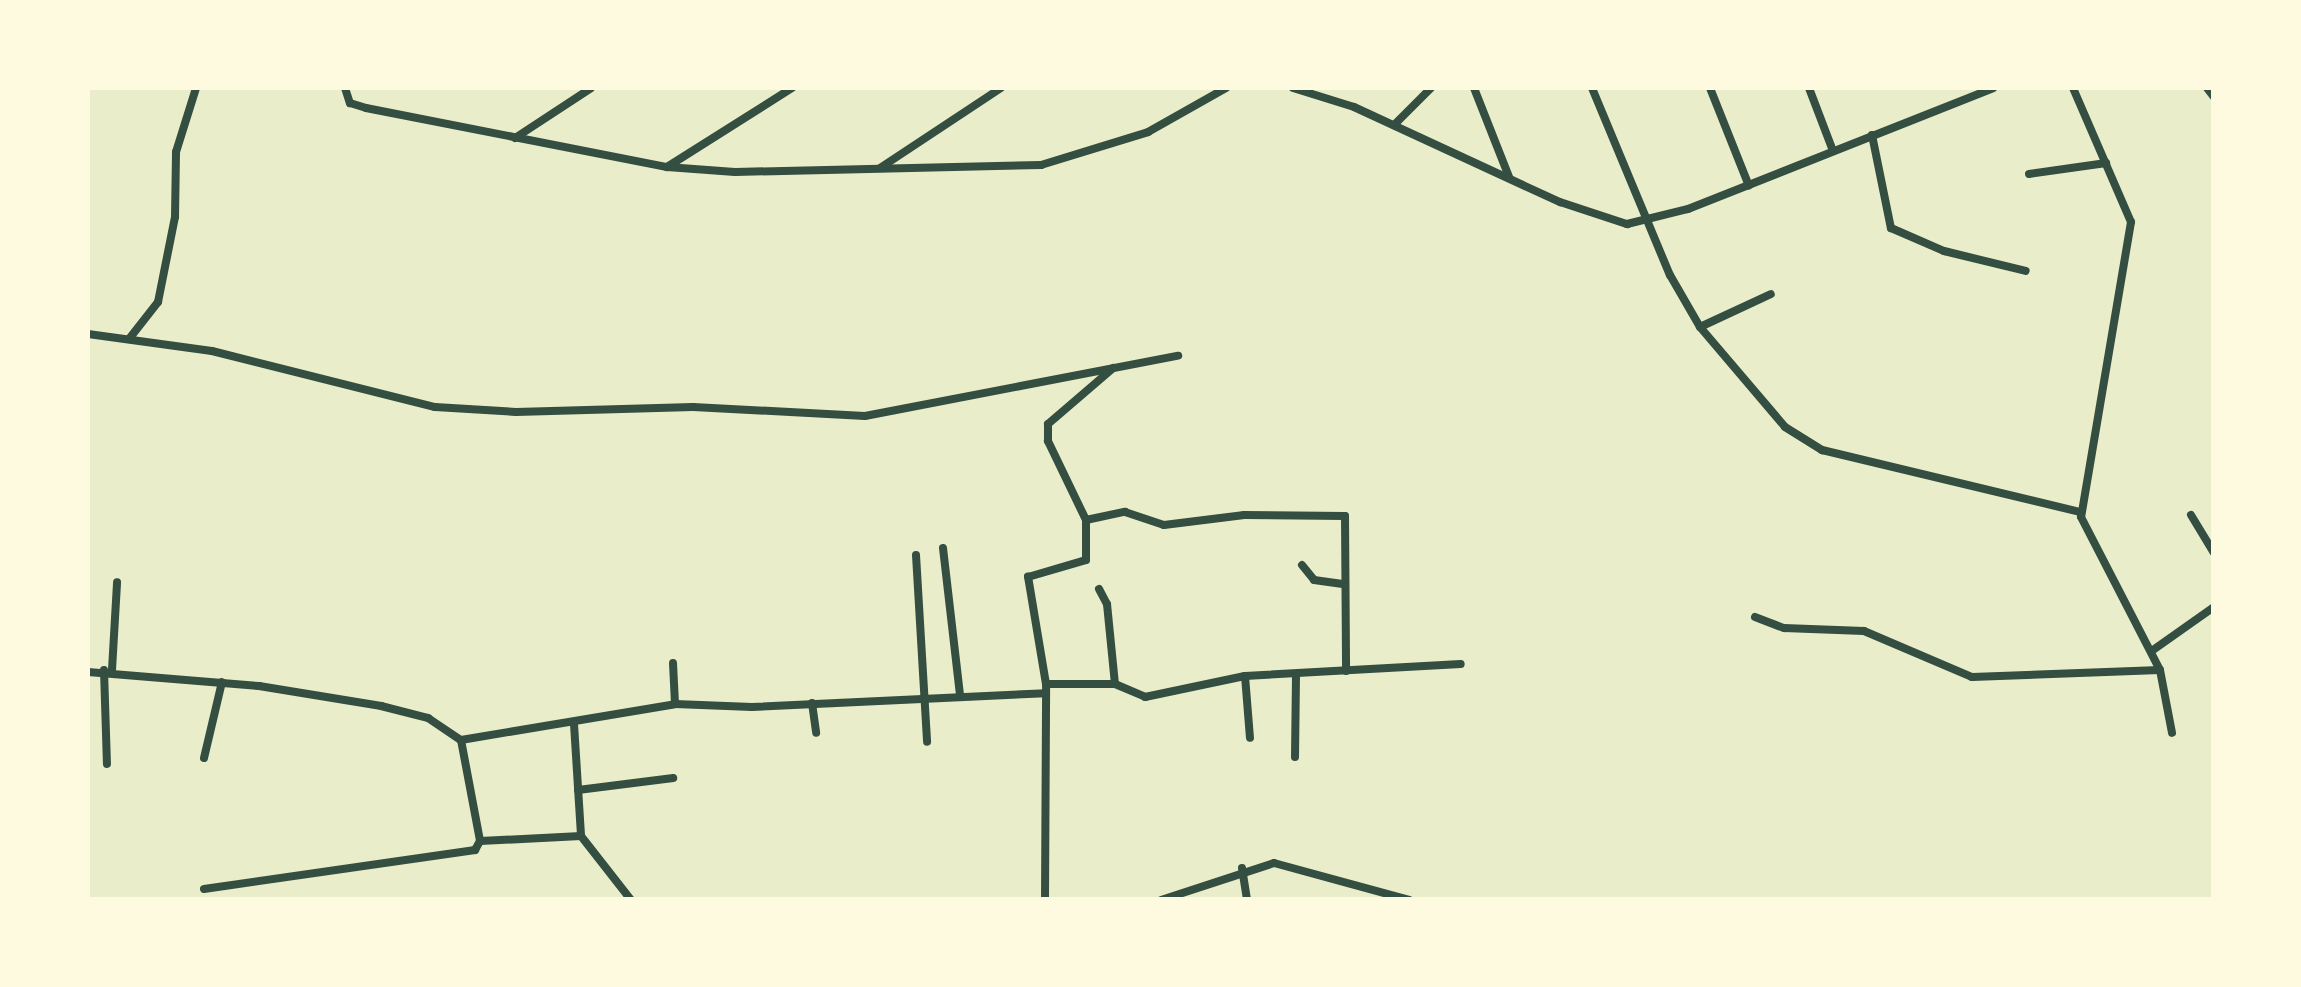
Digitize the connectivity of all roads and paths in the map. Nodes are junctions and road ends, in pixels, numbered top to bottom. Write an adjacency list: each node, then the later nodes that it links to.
1 (196, 88): 32 (street)
2 (345, 88): 19 (street)
3 (591, 88): 19 (street)
4 (792, 88): 22 (street)
5 (1002, 88): 23 (street)
6 (1226, 88): 23 (street)
7 (1294, 88): 17 (street)
8 (1431, 88): 17 (street)
9 (1474, 88): 25 (street)
10 (1592, 88): 27 (street)
11 (1710, 88): 26 (street)
12 (1809, 88): 20 (street)
13 (1993, 88): 18 (street)
14 (2072, 88): 21 (street)
15 (2208, 88): 16 (street)
16 (2214, 97)
17 (1394, 125): 25 (street)
18 (1872, 136): 20 (street); 28 (street)
19 (515, 138): 22 (street)
20 (1834, 151): 26 (street)
21 (2106, 163): 24 (street); 35 (street)
22 (667, 166): 23 (street)
23 (880, 168)
24 (2029, 174)
25 (1509, 177): 27 (street)
26 (1749, 186): 27 (street)
27 (1645, 223): 30 (street)
28 (2026, 271)
29 (1771, 294): 30 (street)
30 (1700, 327): 35 (street)
31 (88, 334): 32 (street)
32 (129, 339): 34 (street)
33 (1178, 356): 34 (street)
34 (1114, 366): 37 (street)
35 (2081, 512): 47 (street)
36 (2191, 515): 39 (street)
37 (1086, 520): 43 (street); 58 (street)
38 (943, 548): 59 (street)
39 (2214, 553)
40 (916, 555): 60 (street)
41 (1302, 565): 43 (street)
42 (118, 582): 50 (street)
43 (1343, 584): 53 (street)
44 (1099, 589): 57 (street)
45 (2214, 607): 47 (street)
46 (1755, 617): 51 (street)
47 (2153, 650): 51 (street)
48 (674, 663): 62 (street)
49 (1460, 664): 53 (street)
50 (108, 670): 52 (street); 56 (street); 71 (street)
51 (2160, 670): 65 (street)
52 (88, 672)
53 (1346, 672): 54 (street)
54 (1296, 674): 55 (street); 70 (street)
55 (1245, 676): 57 (street); 66 (street)
56 (222, 682): 67 (street); 69 (street)
57 (1115, 684): 58 (street)
58 (1046, 688): 59 (street); 79 (street)
59 (960, 696): 60 (street)
60 (924, 699): 61 (street); 68 (street)
61 (812, 702): 62 (street); 64 (street)
62 (675, 704): 63 (street)
63 (574, 724): 67 (street); 73 (street)
64 (816, 733)
65 (2172, 733)
66 (1250, 738)
67 (461, 740): 75 (street)
68 (927, 742)
69 (204, 758)
70 (1295, 758)
71 (107, 764)
72 (672, 778): 73 (street)
73 (578, 790): 74 (street)
74 (580, 836): 75 (street); 78 (street)
75 (480, 841): 77 (street)
76 (1242, 868): 80 (street); 81 (street); 82 (street)
77 (204, 889)
78 (631, 900)
79 (1046, 900)
80 (1162, 900)
81 (1247, 900)
82 (1409, 900)

